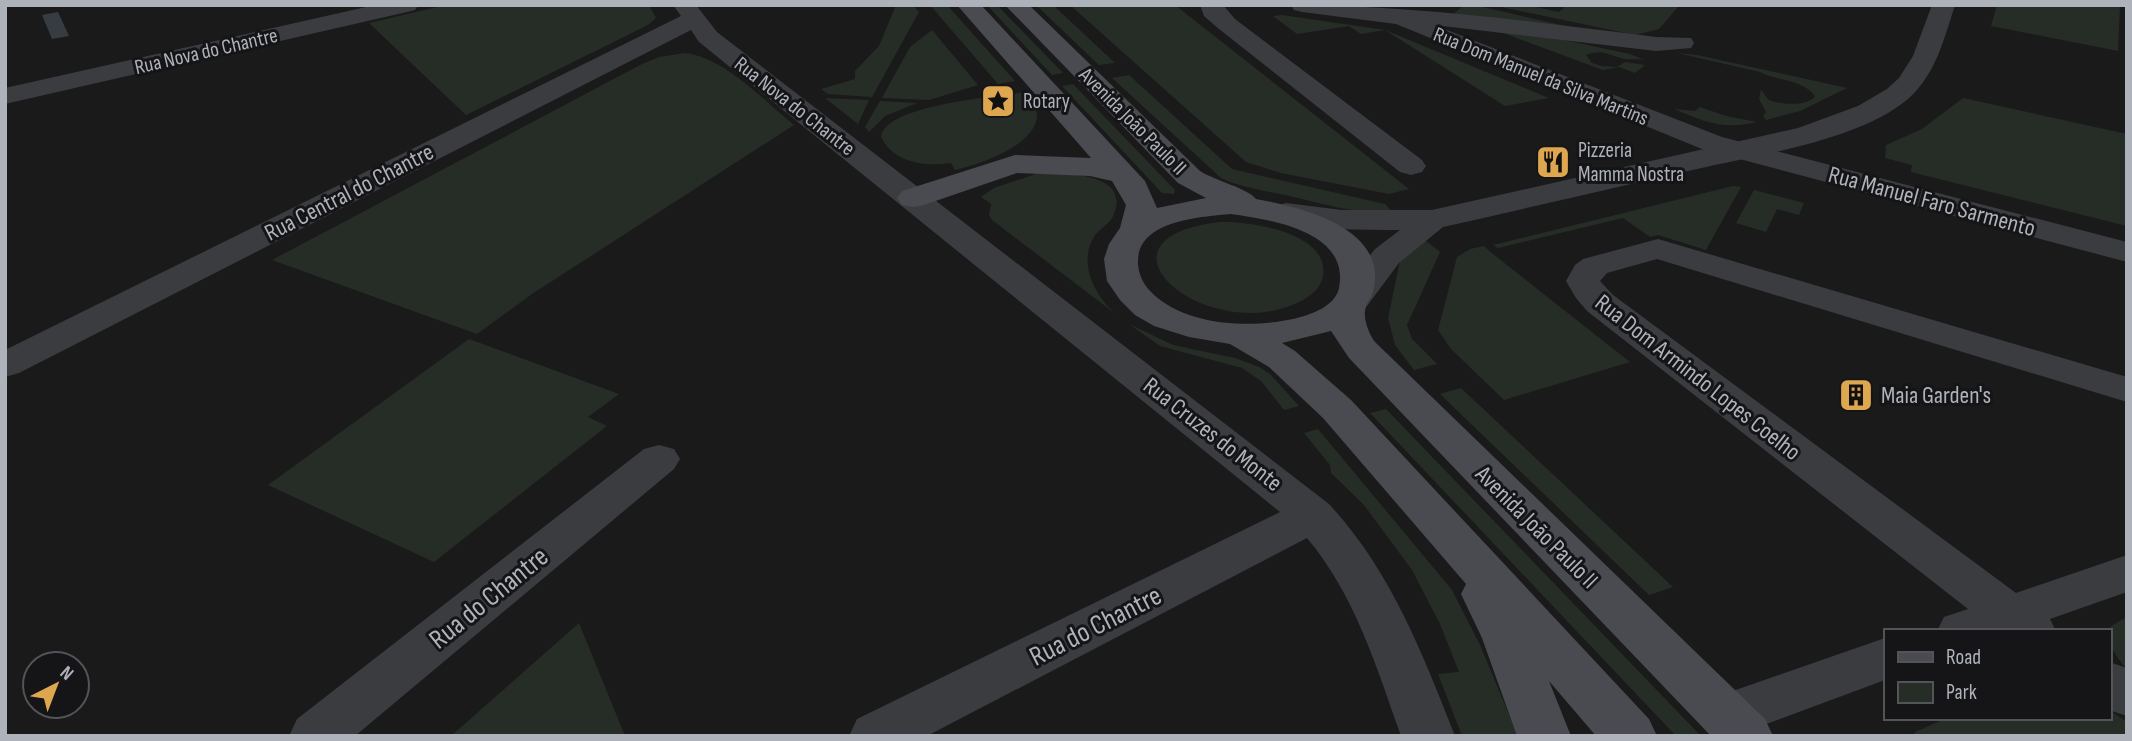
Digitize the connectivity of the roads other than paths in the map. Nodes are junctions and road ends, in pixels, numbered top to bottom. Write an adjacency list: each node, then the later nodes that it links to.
1 (407, 5): 10 (street, Rua Nova do Chantre)
2 (968, 5): 11 (main road, Avenida João Paulo II)
3 (1016, 5): 17 (main road, Avenida João Paulo II)
4 (1211, 5): 14 (street)
5 (1302, 5): 7 (street, Rua Dom Manuel da Silva Martins)
6 (1944, 5): 12 (street)
7 (1402, 11): 9 (street); 12 (street, Rua Dom Manuel da Silva Martins)
8 (689, 12): 16 (street, Rua Nova do Chantre); 23 (street, Rua Central do Chantre)
9 (1682, 43)
10 (5, 96)
11 (1056, 102): 13 (main road); 15 (main road, Avenida João Paulo II)
12 (1738, 150): 18 (street); 20 (street, Rua Manuel Faro Sarmento)
13 (1015, 164): 15 (main road); 16 (main road)
14 (1411, 166)
15 (1122, 175): 19 (main road, Avenida João Paulo II)
16 (914, 198): 26 (street, Rua Cruzes do Monte)
17 (1277, 211): 18 (street); 19 (main road, Avenida João Paulo II); 21 (main road, Avenida João Paulo II)
18 (1432, 220): 21 (street)
19 (1136, 230): 22 (main road, Avenida João Paulo II)
20 (2127, 252)
21 (1351, 303): 22 (main road, Avenida João Paulo II); 34 (main road, Avenida João Paulo II)
22 (1241, 335): 27 (main road, Avenida João Paulo II)
23 (5, 365)
24 (2127, 390): 29 (street, Rua Dom Armindo Lopes Coelho)
25 (659, 459): 35 (street, Rua do Chantre)
26 (1313, 515): 36 (street, Rua do Chantre); 37 (street, Rua Cruzes do Monte)
27 (1464, 551): 38 (main road); 39 (main road, Avenida João Paulo II)
28 (2127, 573): 29 (street)
29 (2019, 623): 30 (street)
30 (1976, 629)
31 (1884, 659): 34 (street)
32 (2111, 684): 33 (street)
33 (2127, 694)
34 (1736, 726)
35 (316, 736)
36 (876, 736)
37 (1428, 736)
38 (1544, 736)
39 (1630, 736)

